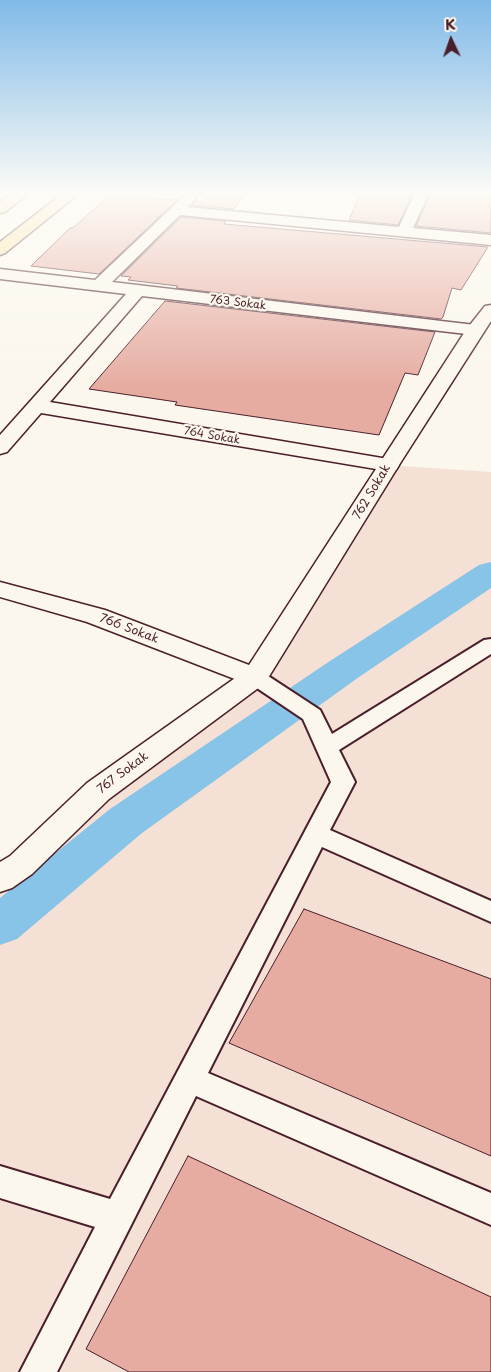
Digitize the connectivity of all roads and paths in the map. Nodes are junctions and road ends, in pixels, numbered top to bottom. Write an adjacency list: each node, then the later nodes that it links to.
1 (127, 259): 3 (street)
2 (0, 274): 3 (street, 763 Sokak)
3 (98, 287): 4 (street, 763 Sokak)
4 (137, 291): 6 (street, 763 Sokak); 7 (street)
5 (491, 310): 6 (street, 762 Sokak)
6 (475, 330): 9 (street, 762 Sokak)
7 (36, 406): 8 (street); 9 (street, 764 Sokak)
8 (0, 448)
9 (388, 465): 12 (street, 762 Sokak)
10 (0, 589): 12 (street, 766 Sokak)
11 (491, 645): 13 (lane)
12 (255, 677): 13 (lane); 15 (street, 767 Sokak)
13 (327, 747): 14 (lane)
14 (316, 834): 16 (lane); 17 (lane)
15 (0, 879)
16 (491, 912)
17 (190, 1079): 19 (lane); 20 (lane)
18 (0, 1182): 20 (lane)
19 (491, 1209)
20 (118, 1218): 21 (lane)
21 (38, 1372)

